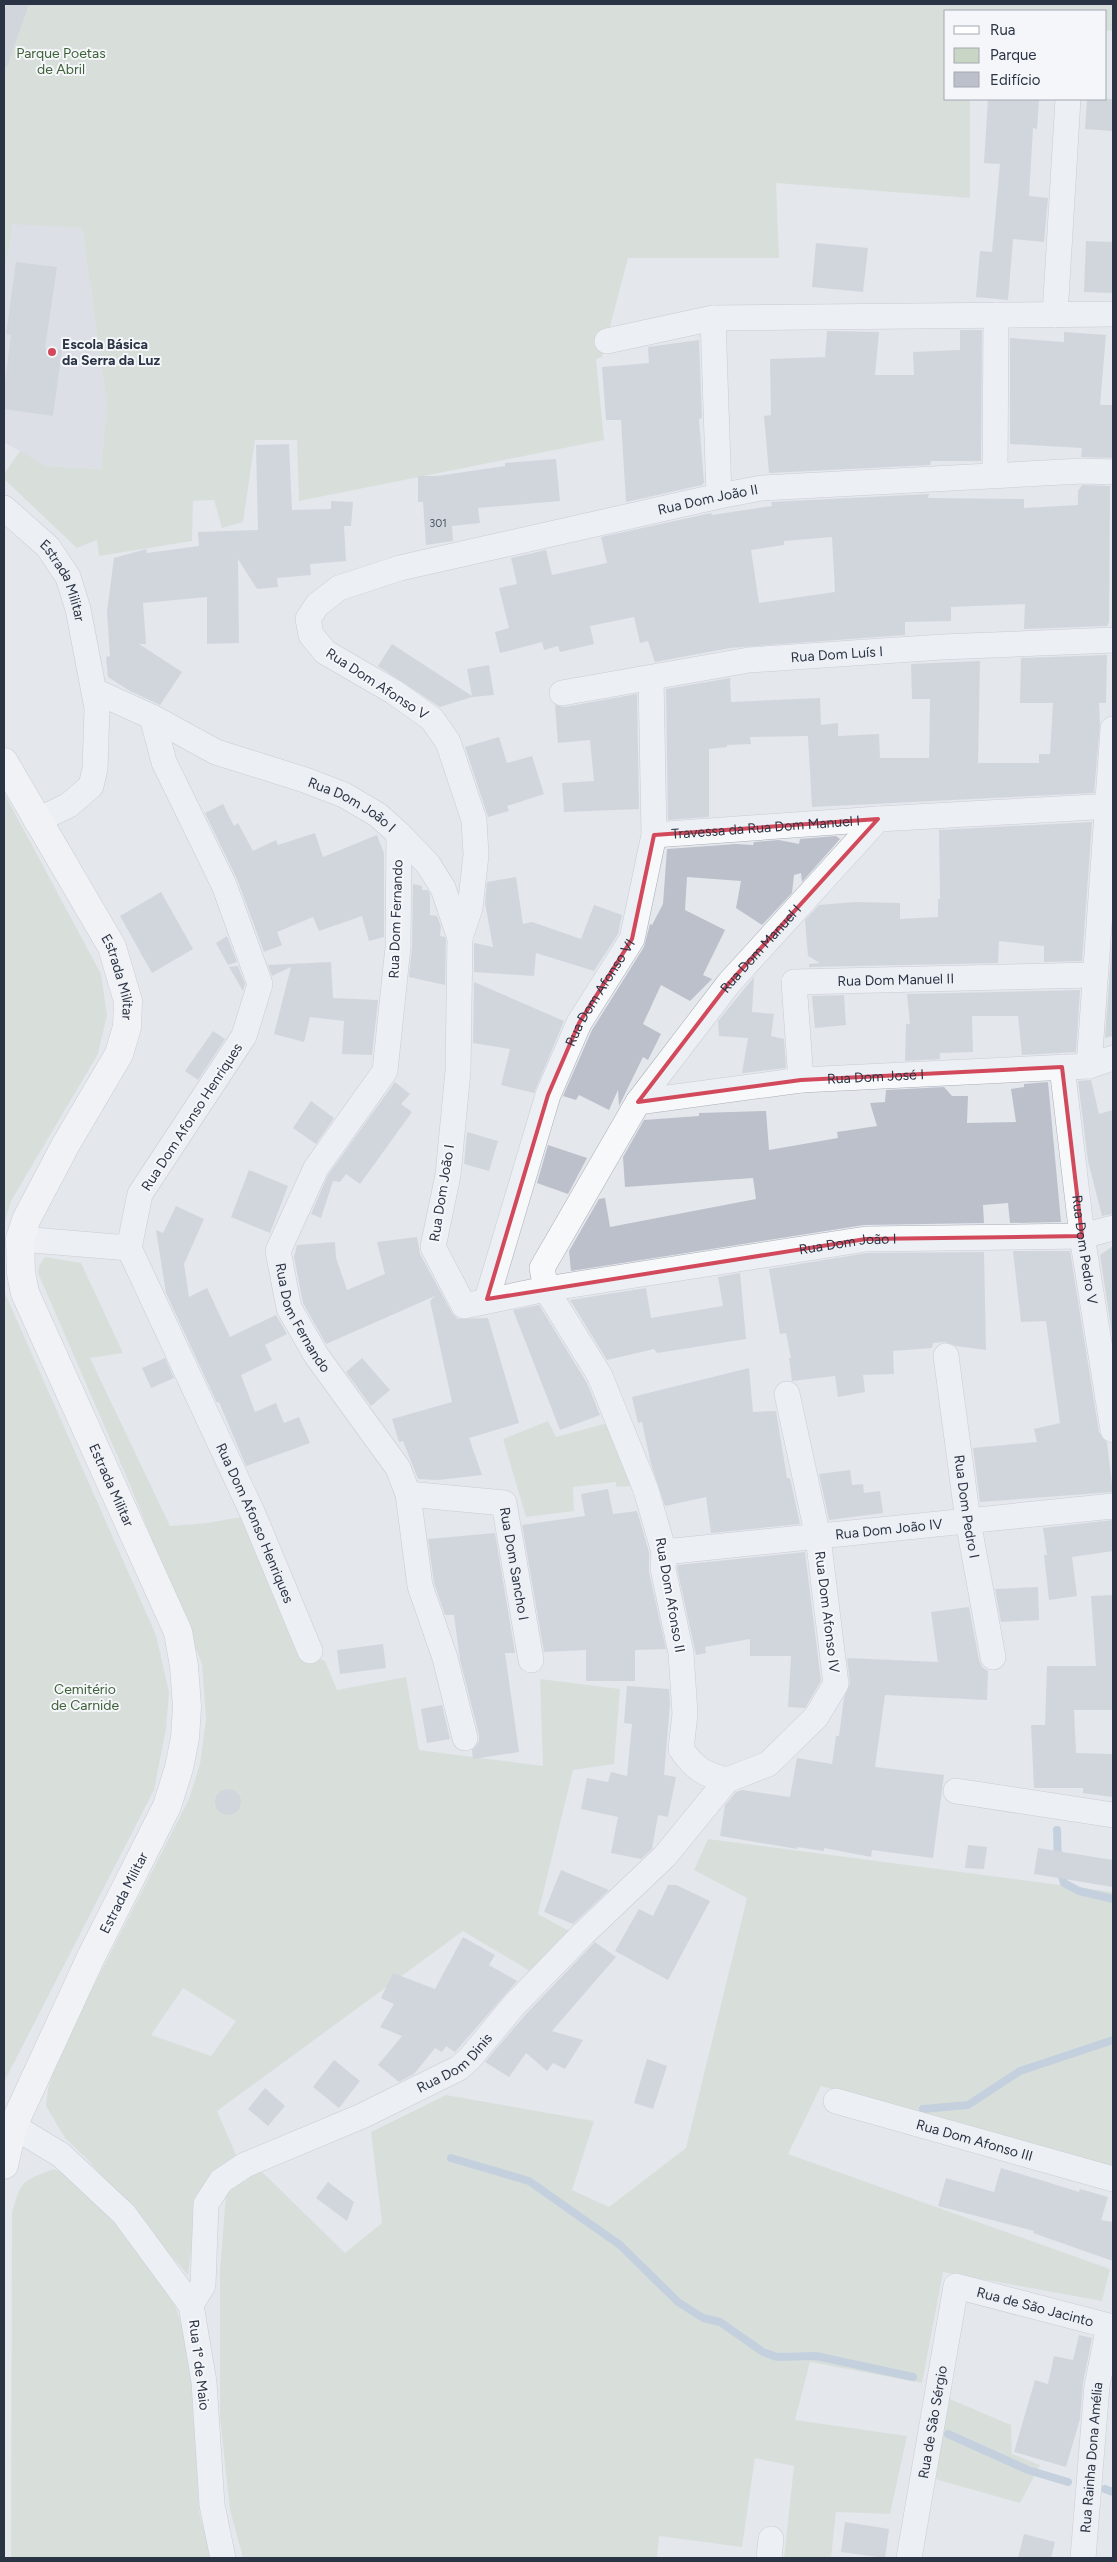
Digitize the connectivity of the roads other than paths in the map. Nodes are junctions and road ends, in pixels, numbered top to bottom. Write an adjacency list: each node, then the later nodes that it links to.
1 (1068, 100): 3 (street)
2 (996, 314): 3 (street); 5 (street); 8 (street)
3 (1055, 314): 4 (street)
4 (1113, 314)
5 (713, 318): 6 (street); 9 (street)
6 (607, 341)
7 (1113, 472): 8 (street, Rua Dom João II)
8 (995, 475): 9 (street, Rua Dom João II)
9 (719, 496): 11 (street, Rua Dom João II)
10 (4, 508): 14 (street, Estrada Militar)
11 (317, 605): 24 (street, Rua Dom Afonso V)
12 (1113, 640): 13 (street, Rua Dom Luís I)
13 (651, 678): 15 (street, Rua Dom Luís I); 23 (street, Rua Dom Afonso VI)
14 (95, 691): 16 (street, Rua Dom João I); 21 (street, Estrada Militar)
15 (562, 693)
16 (152, 717): 22 (street, Rua Dom João I); 34 (street, Rua Dom Afonso Henriques)
17 (1113, 729): 19 (street)
18 (4, 762): 21 (street, Estrada Militar)
19 (1110, 805): 20 (street); 25 (street)
20 (878, 819): 23 (street, Travessa da Rua Dom Manuel I); 30 (street, Rua Dom Manuel I)
21 (36, 821): 33 (street, Estrada Militar)
22 (399, 834): 24 (street, Rua Dom João I); 40 (street, Rua Dom Fernando)
23 (654, 835): 36 (street, Rua Dom Afonso VI)
24 (460, 938): 36 (street, Rua Dom João I)
25 (1095, 975): 27 (street); 29 (street, Rua Dom Manuel II)
26 (1113, 1058): 27 (street, Rua Dom José I)
27 (1089, 1066): 28 (street, Rua Dom José I)
28 (1062, 1067): 29 (street, Rua Dom José I); 32 (street, Rua Dom Pedro V)
29 (801, 1080): 30 (street, Rua Dom José I)
30 (638, 1102): 35 (street, Rua Dom Manuel I)
31 (1113, 1228): 32 (street, Rua Dom João I)
32 (1082, 1236): 35 (street, Rua Dom João I); 39 (street, Rua Dom Pedro V)
33 (20, 1239): 34 (street); 53 (street, Estrada Militar)
34 (129, 1248): 45 (street, Rua Dom Afonso Henriques)
35 (546, 1289): 36 (street, Rua Dom João I); 44 (street, Rua Dom Afonso II)
36 (487, 1300)
37 (946, 1356): 42 (street, Rua Dom Pedro I)
38 (786, 1394): 43 (street, Rua Dom Afonso IV)
39 (1113, 1430)
40 (408, 1494): 47 (street, Rua Dom Sancho I); 48 (street, Rua Dom Fernando)
41 (1113, 1506): 42 (street, Rua Dom João IV)
42 (968, 1521): 43 (street, Rua Dom João IV); 46 (street, Rua Dom Pedro I)
43 (818, 1536): 44 (street, Rua Dom João IV); 49 (street, Rua Dom Afonso IV)
44 (664, 1552): 49 (street, Rua Dom Afonso II)
45 (310, 1651)
46 (993, 1656)
47 (531, 1660)
48 (465, 1738)
49 (726, 1780): 57 (street, Rua Dom Dinis)
50 (956, 1791): 51 (street)
51 (1113, 1815)
52 (836, 2101): 55 (street, Rua Dom Afonso III)
53 (13, 2126): 54 (street, Estrada Militar); 57 (street, Rua 1º de Maio)
54 (4, 2165)
55 (1113, 2179)
56 (956, 2286): 58 (street, Rua de São Jacinto); 60 (street, Rua de São Sérgio)
57 (191, 2305): 59 (street, Rua 1º de Maio)
58 (1111, 2327): 61 (street, Rua Rainha Dona Amélia)
59 (224, 2558)
60 (910, 2558)
61 (1083, 2558)

